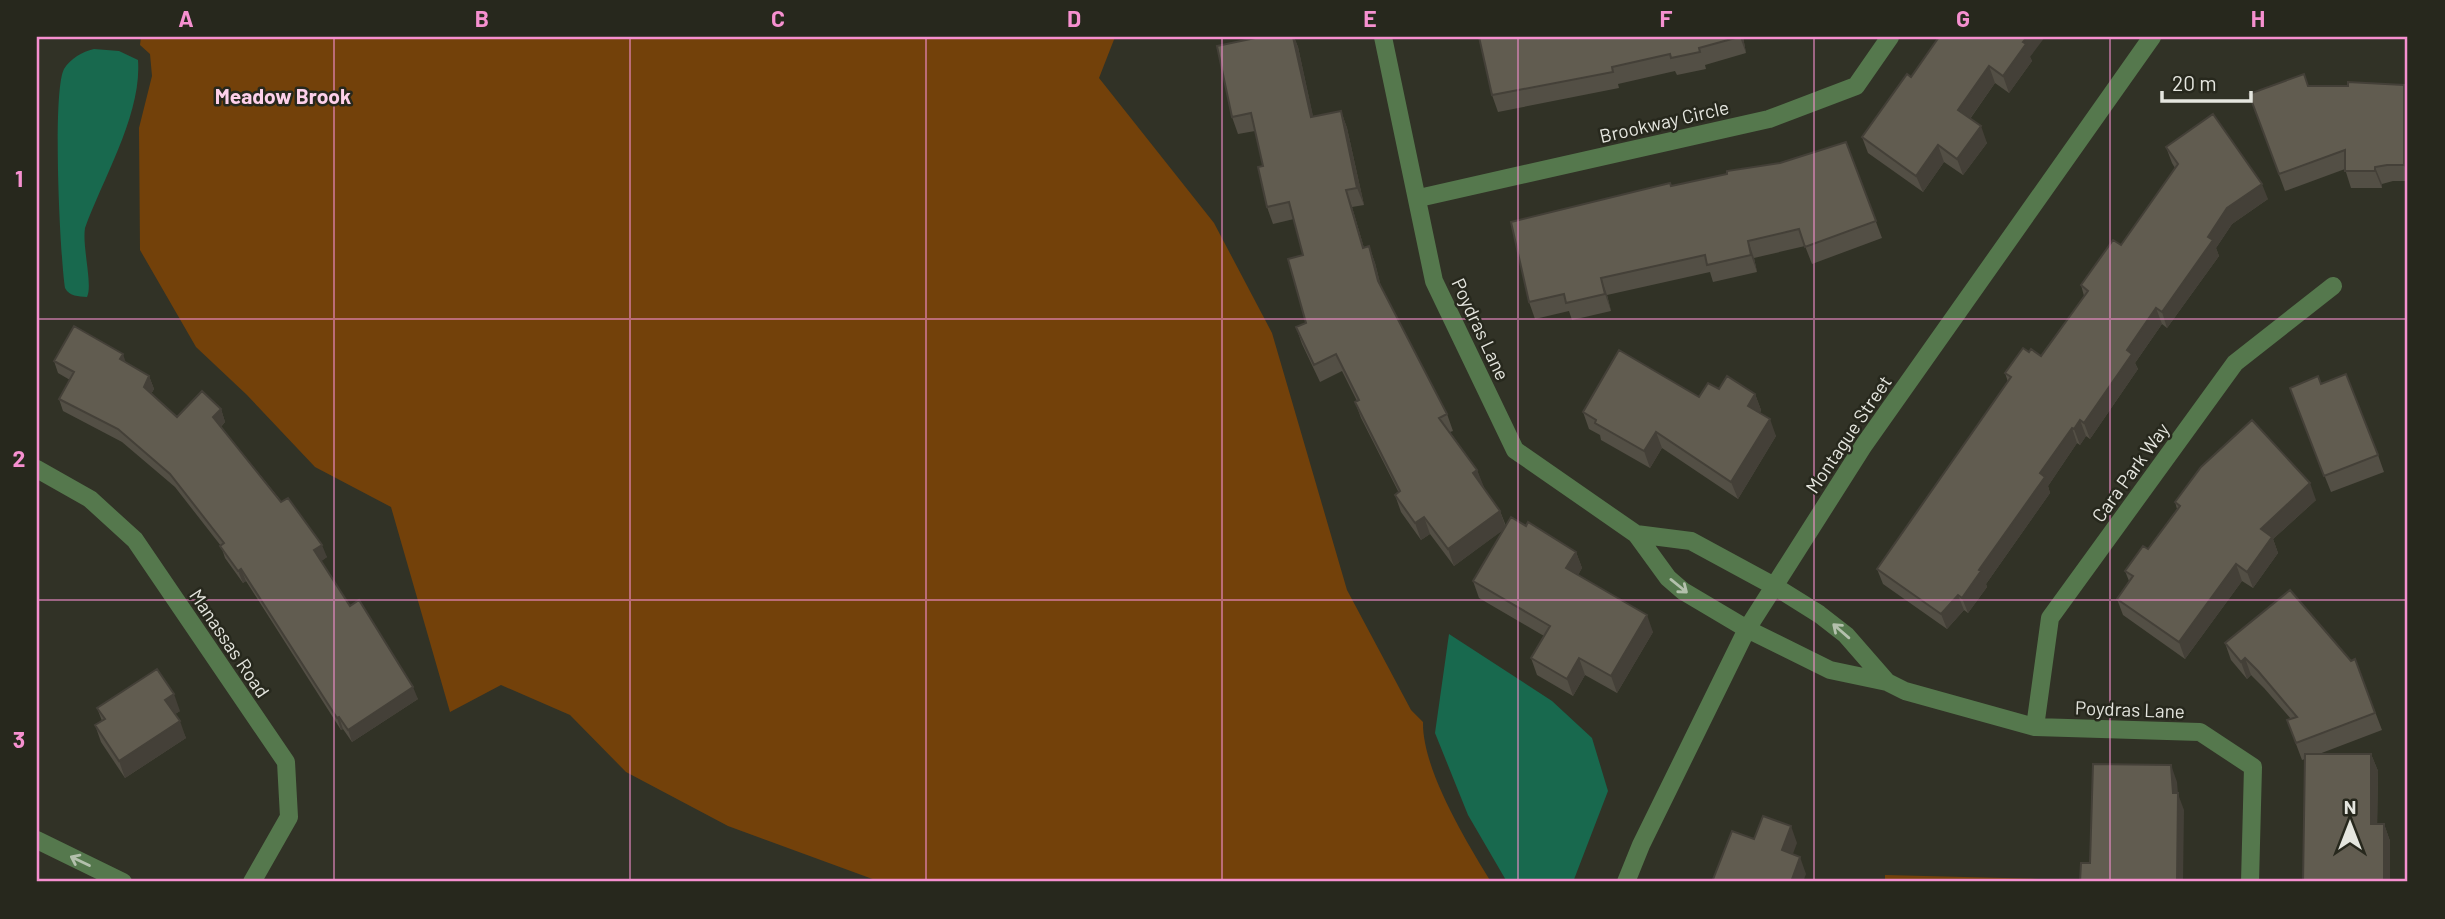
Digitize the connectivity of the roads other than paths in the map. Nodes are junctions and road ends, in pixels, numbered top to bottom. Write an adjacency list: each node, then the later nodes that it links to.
1 (1383, 37): 4 (street, Poydras Lane)
2 (1890, 37): 4 (street, Brookway Circle)
3 (2152, 37): 8 (street, Montague Street)
4 (1419, 198): 7 (street, Poydras Lane)
5 (2333, 286): 11 (street, Cara Park Way)
6 (37, 469): 14 (street, Manassas Road)
7 (1636, 534): 8 (street, Poydras Lane); 9 (street, Poydras Lane, one-way to 9)
8 (1774, 586): 9 (street, Montague Street); 10 (street, Poydras Lane, one-way to 8)
9 (1747, 629): 10 (street, Poydras Lane); 15 (street, Montague Street)
10 (1887, 682): 11 (street, Poydras Lane)
11 (2035, 727): 16 (street, Poydras Lane)
12 (37, 840): 13 (street, one-way to 12)
13 (123, 882)
14 (252, 882)
15 (1626, 882)
16 (2250, 882)

